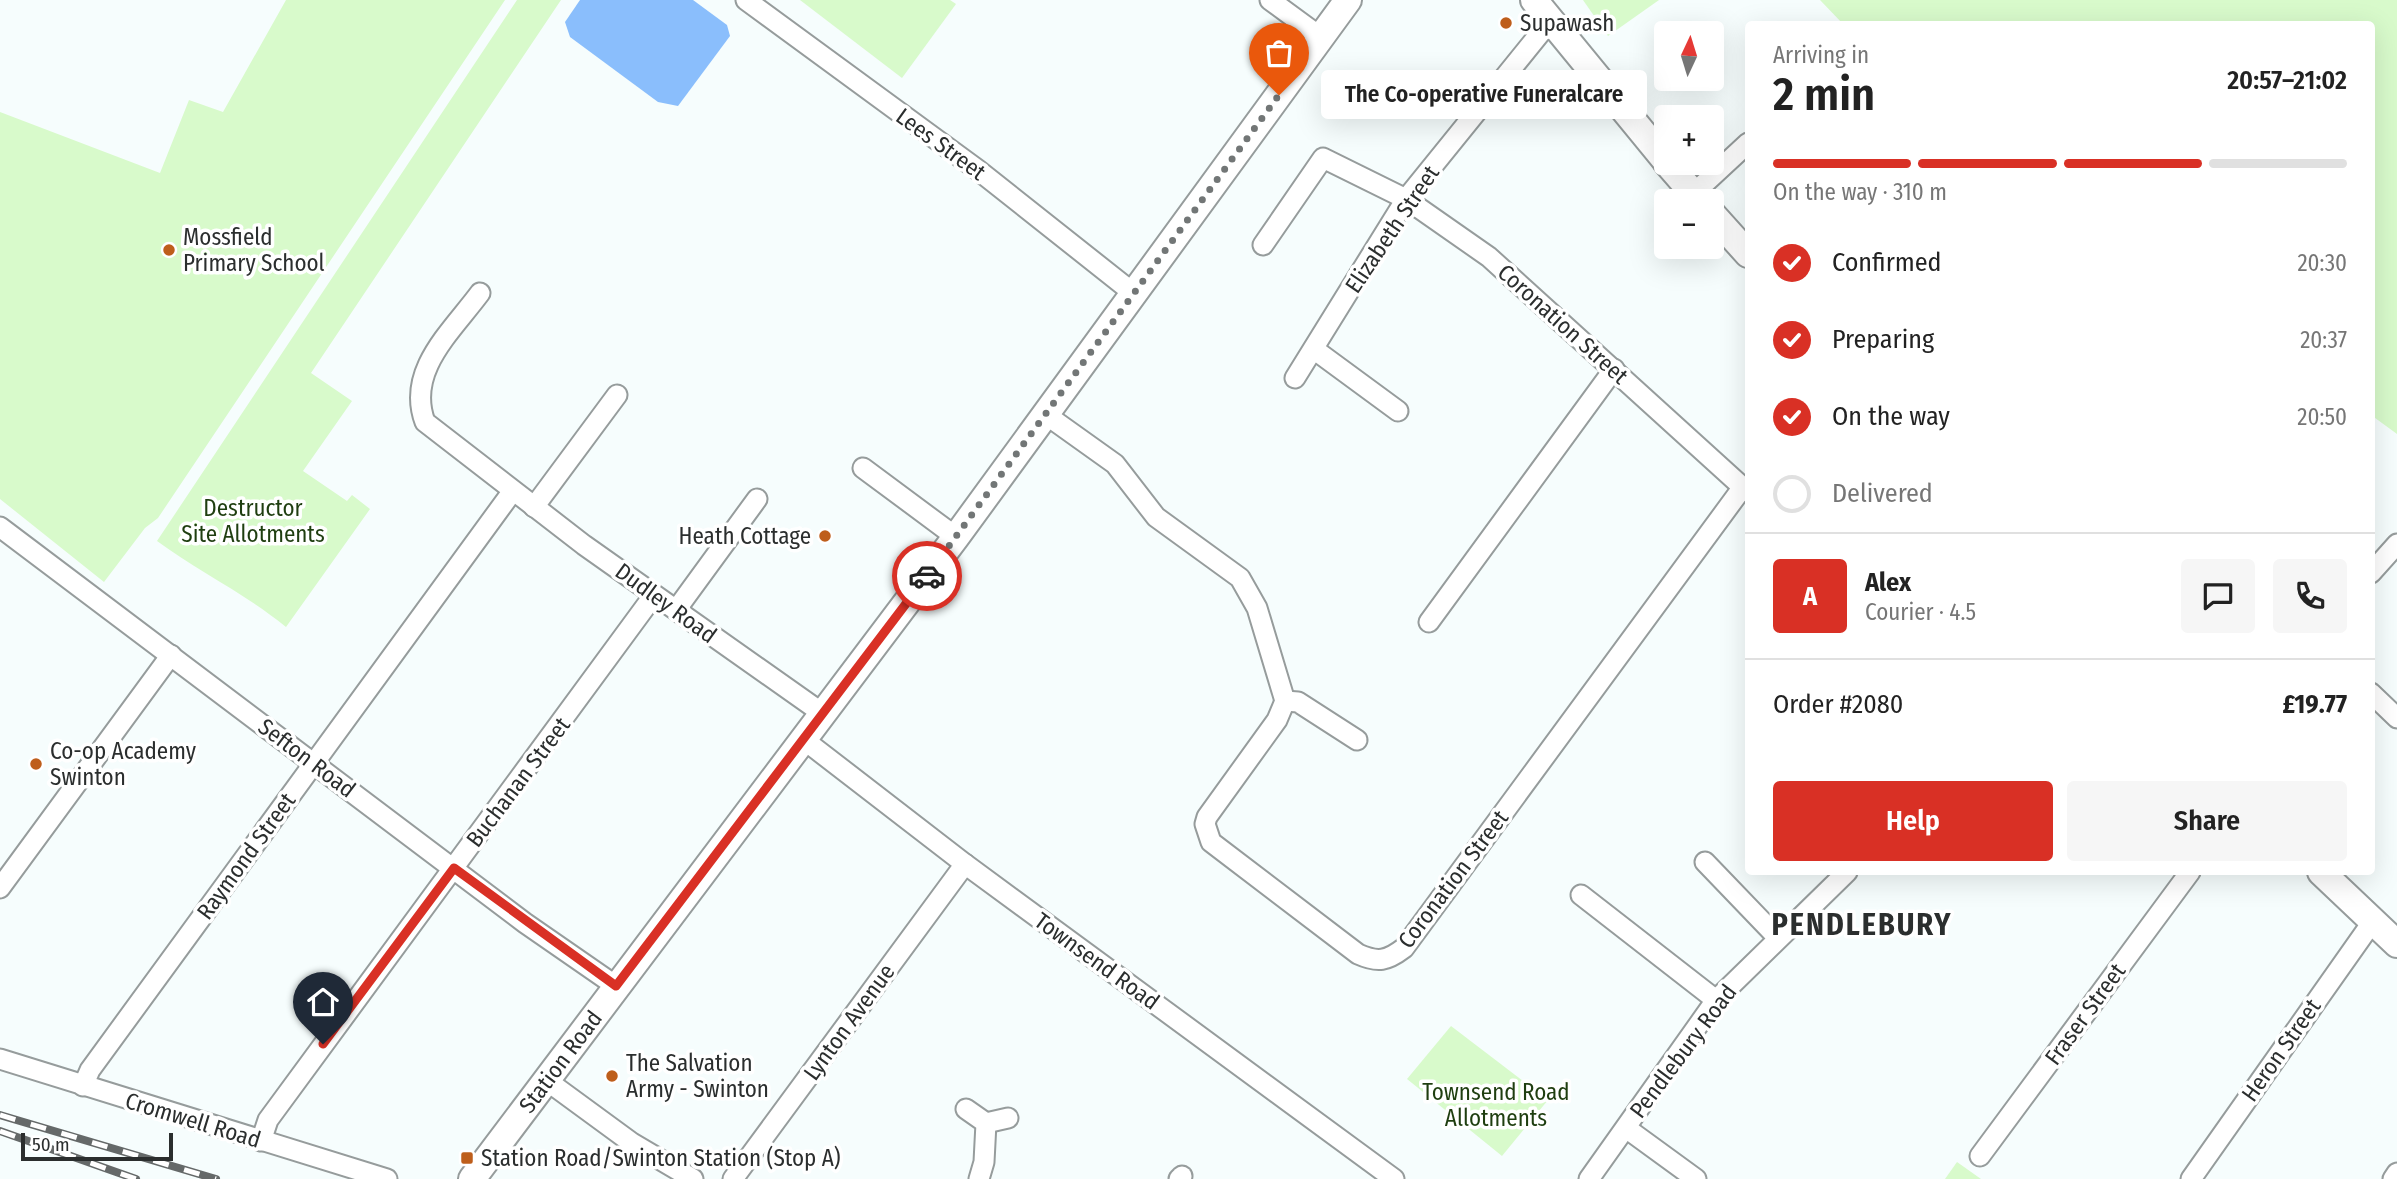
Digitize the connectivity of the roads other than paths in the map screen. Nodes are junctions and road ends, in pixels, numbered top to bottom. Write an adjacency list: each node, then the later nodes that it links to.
1 (746, 0): 16 (street, Lees Street)
2 (1270, 0): 6 (street)
3 (1348, 0): 6 (main road, Station Road)
4 (1534, 0): 5 (main road)
5 (1550, 21): 7 (main road); 12 (street, Elizabeth Street)
6 (1320, 36): 16 (main road, Station Road)
7 (1654, 146)
8 (1745, 146): 11 (street)
9 (1678, 175): 10 (main road)
10 (1690, 189)
11 (1705, 189)
12 (1406, 199): 14 (street, Coronation Street); 18 (street, Elizabeth Street); 19 (street, Coronation Street)
13 (1724, 227): 15 (main road)
14 (1263, 245)
15 (1745, 251)
16 (1132, 292): 23 (main road, Station Road)
17 (480, 293): 26 (street, Dudley Road)
18 (1315, 351): 20 (street, Elizabeth Street); 22 (street)
19 (1614, 369): 25 (street, Coronation Street); 35 (street)
20 (1295, 378)
21 (617, 395): 28 (street)
22 (1398, 411)
23 (1045, 414): 30 (main road, Station Road); 38 (street)
24 (863, 468): 30 (street)
25 (1745, 490): 38 (street, Coronation Street)
26 (512, 492): 28 (street, Dudley Road); 43 (street, Raymond Street)
27 (757, 499): 34 (street)
28 (534, 507): 33 (street, Dudley Road)
29 (0, 527): 36 (street, Sefton Road)
30 (956, 537): 39 (main road, Station Road)
31 (2397, 544): 32 (street)
32 (2375, 569)
33 (654, 595): 34 (street, Dudley Road); 46 (street, Buchanan Street)
34 (676, 610): 39 (street, Dudley Road)
35 (1429, 622)
36 (171, 655): 43 (street, Sefton Road); 50 (street)
37 (2375, 697): 40 (street)
38 (1285, 701): 42 (street)
39 (822, 713): 41 (main road, Station Road)
40 (2397, 718)
41 (803, 738): 45 (street, Townsend Road); 55 (main road, Station Road)
42 (1356, 740)
43 (313, 764): 46 (street, Sefton Road); 59 (street, Raymond Street)
44 (1705, 862): 53 (street)
45 (965, 864): 70 (street, Lynton Avenue); 72 (street, Townsend Road)
46 (454, 868): 55 (street, Sefton Road); 64 (street, Buchanan Street)
47 (1844, 875): 53 (street, Pendlebury Road)
48 (2188, 875): 65 (street, Fraser Street)
49 (2324, 875): 52 (main road)
50 (0, 888)
51 (1581, 895): 56 (street)
52 (2373, 921): 54 (main road); 75 (street, Heron Street)
53 (1778, 938): 56 (street, Pendlebury Road)
54 (2397, 942)
55 (616, 986): 58 (main road, Station Road)
56 (1716, 1000): 63 (street, Pendlebury Road)
57 (0, 1059): 59 (street, Cromwell Road)
58 (546, 1080): 68 (main road, Station Road); 69 (street)
59 (83, 1086): 64 (street, Cromwell Road)
60 (966, 1109): 62 (street)
61 (1008, 1118): 62 (street)
62 (986, 1123): 71 (street)
63 (1626, 1128): 73 (street, Pendlebury Road); 74 (street)
64 (261, 1141): 67 (street, Cromwell Road)
65 (1980, 1156)
66 (2397, 1173): 76 (street)
67 (387, 1179)
68 (472, 1179)
69 (693, 1179)
70 (733, 1179)
71 (979, 1179)
72 (1394, 1179)
73 (1589, 1179)
74 (1696, 1179)
75 (2191, 1179)
76 (2393, 1179)

